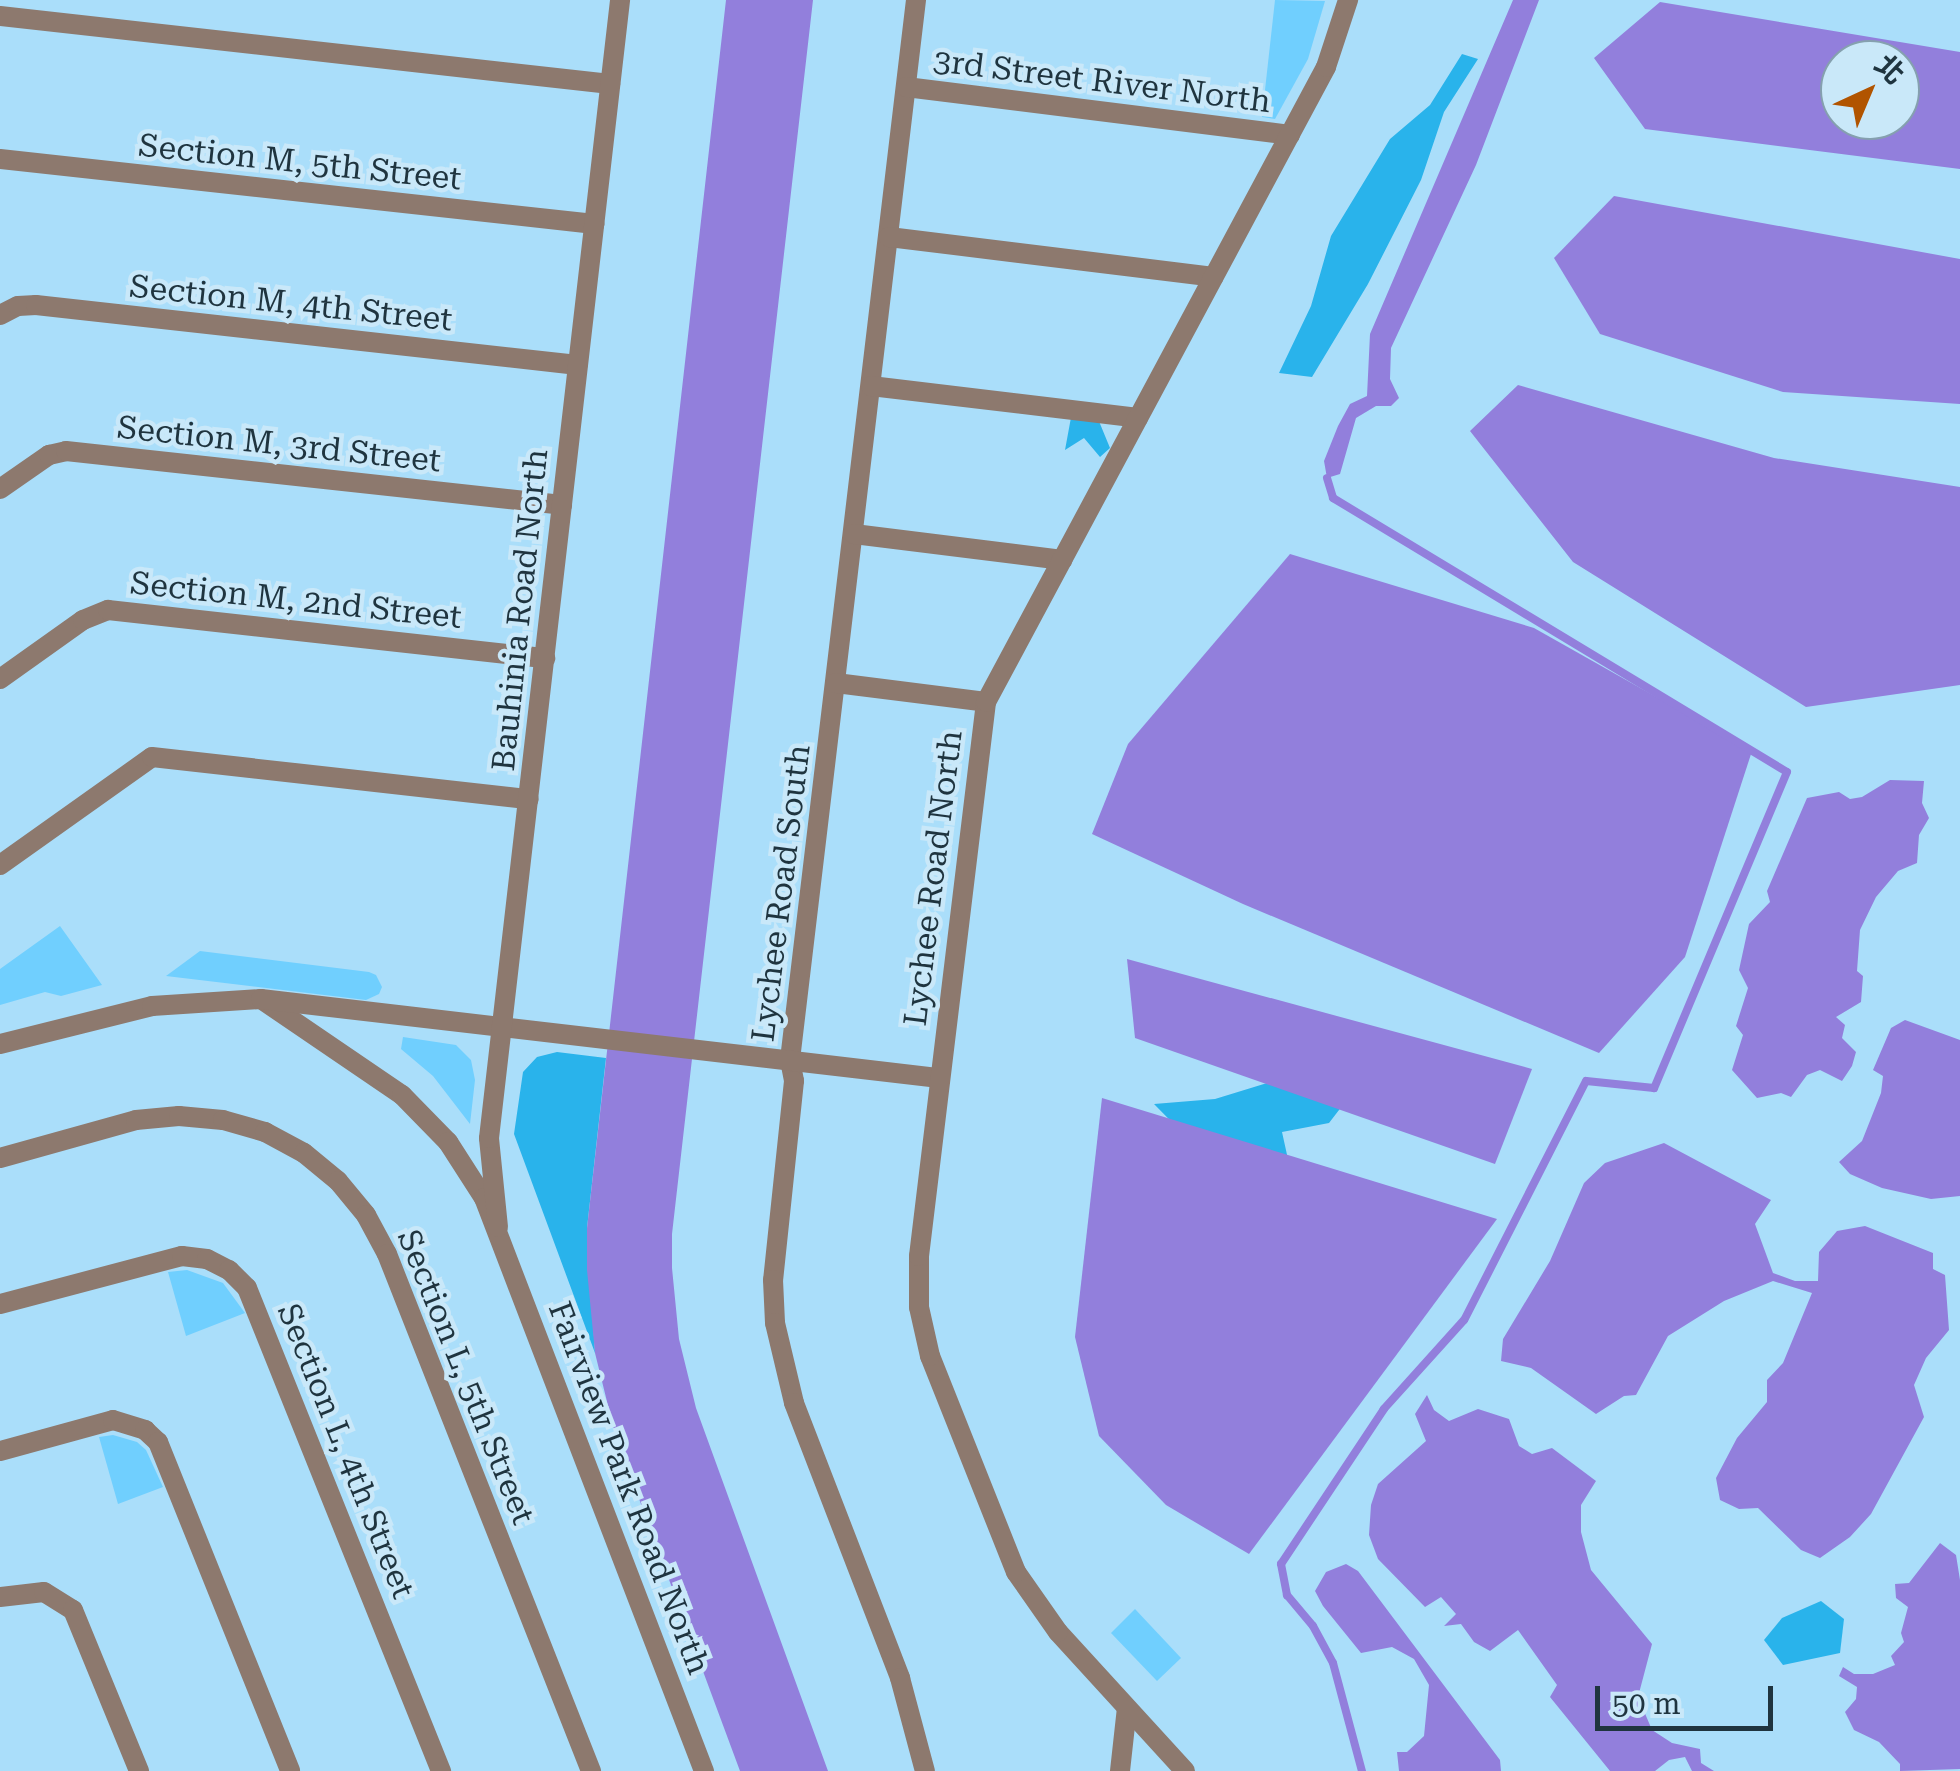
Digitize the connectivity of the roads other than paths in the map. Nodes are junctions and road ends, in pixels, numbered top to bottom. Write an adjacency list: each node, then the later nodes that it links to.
1 (620, 0): 5 (street, Bauhinia Road North)
2 (916, 0): 6 (street, Lychee Road South)
3 (1348, 0): 7 (street, Lychee Road North)
4 (0, 16): 5 (street)
5 (610, 84): 9 (street, Bauhinia Road North)
6 (906, 88): 7 (street, 3rd Street River North); 10 (street, Lychee Road South)
7 (1290, 134): 11 (street, Lychee Road North)
8 (0, 158): 9 (street, Section M, 5th Street)
9 (594, 224): 13 (street, Bauhinia Road North)
10 (888, 236): 11 (street); 14 (street, Lychee Road South)
11 (1214, 276): 15 (street, Lychee Road North)
12 (0, 315): 13 (street, Section M, 4th Street)
13 (578, 365): 17 (street, Bauhinia Road North)
14 (871, 386): 15 (street); 18 (street, Lychee Road South)
15 (1138, 418): 19 (street, Lychee Road North)
16 (0, 489): 17 (street, Section M, 3rd Street)
17 (562, 505): 20 (street, Bauhinia Road North)
18 (854, 534): 19 (street); 22 (street, Lychee Road South)
19 (1062, 560): 23 (street, Lychee Road North)
20 (545, 658): 21 (street, Section M, 2nd Street); 24 (street, Bauhinia Road North)
21 (0, 679)
22 (836, 684): 23 (street); 29 (street, Lychee Road South)
23 (986, 702): 30 (street, Lychee Road North)
24 (529, 799): 25 (street); 27 (street, Bauhinia Road North)
25 (0, 865)
26 (260, 999): 27 (street); 28 (street); 32 (street)
27 (503, 1026): 29 (street); 32 (street, Bauhinia Road North)
28 (0, 1044)
29 (790, 1060): 30 (street); 42 (street, Lychee Road South)
30 (939, 1078): 36 (street, Lychee Road North)
31 (0, 1158): 40 (street, Section L, 5th Street)
32 (498, 1227): 41 (street, Fairview Park Road North)
33 (0, 1304): 39 (street, Section L, 4th Street)
34 (0, 1451): 38 (street)
35 (0, 1597): 37 (street)
36 (1127, 1708): 43 (street); 44 (street, Lychee Road North)
37 (139, 1771)
38 (290, 1771)
39 (441, 1771)
40 (592, 1771)
41 (704, 1771)
42 (925, 1771)
43 (1120, 1771)
44 (1185, 1771)

